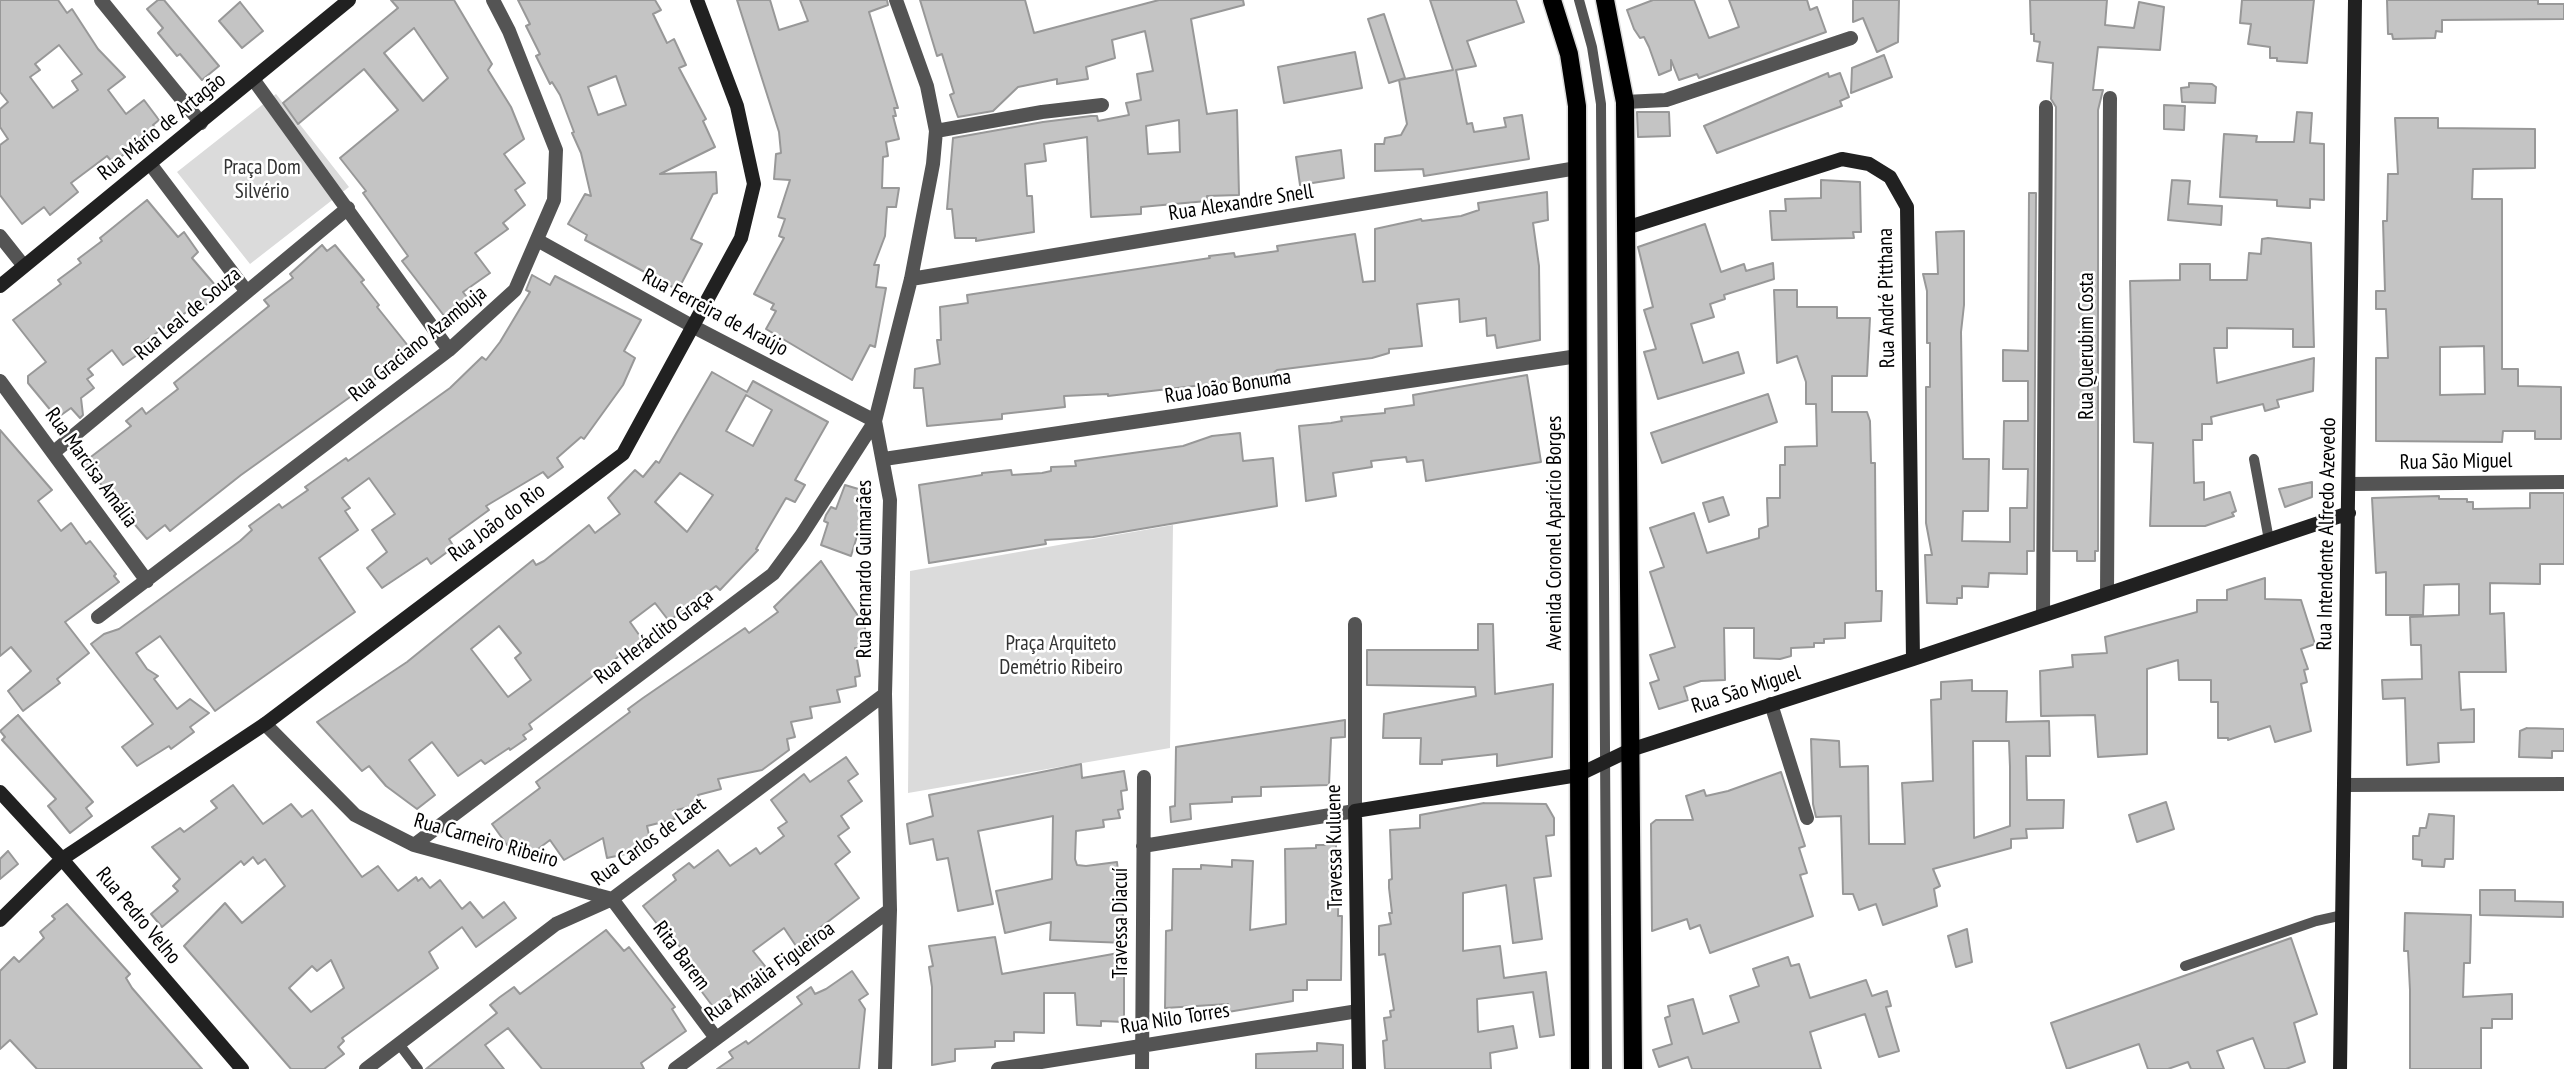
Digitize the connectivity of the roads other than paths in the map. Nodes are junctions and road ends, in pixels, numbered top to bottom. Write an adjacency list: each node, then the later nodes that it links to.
1 (101, 0): 16 (street)
2 (349, 0): 11 (street, Rua Mário de Artagão)
3 (493, 0): 23 (street, Rua Graciano Azambuja)
4 (697, 0): 28 (street, Rua João do Rio)
5 (896, 0): 17 (street, Rua Bernardo Guimarães)
6 (1552, 0): 19 (main road, Avenida Coronel Aparício Borges)
7 (1579, 0): 50 (lane)
8 (1605, 0): 13 (main road)
9 (2355, 0): 37 (street, Rua Intendente Alfredo Azevedo)
10 (1851, 38): 13 (street)
11 (253, 79): 16 (street, Rua Mário de Artagão); 20 (street)
12 (2110, 98): 41 (street, Rua Querubim Costa)
13 (1625, 102): 21 (main road)
14 (1102, 105): 17 (street)
15 (2046, 107): 42 (street)
16 (201, 123): 18 (street, Rua Mário de Artagão)
17 (936, 131): 25 (street, Rua Bernardo Guimarães)
18 (151, 165): 24 (street, Rua Mário de Artagão); 27 (street)
19 (1577, 168): 25 (street, Rua Alexandre Snell); 30 (main road, Avenida Coronel Aparício Borges)
20 (348, 208): 27 (street, Rua Leal de Souza); 29 (street)
21 (1626, 228): 45 (street, Rua André Pitthana); 49 (main road)
22 (0, 236): 24 (street)
23 (537, 240): 28 (street, Rua Ferreira de Araújo); 29 (street, Rua Graciano Azambuja)
24 (23, 265): 26 (street, Rua Mário de Artagão)
25 (911, 279): 32 (street, Rua Bernardo Guimarães)
26 (0, 286)
27 (247, 292): 33 (street, Rua Leal de Souza)
28 (694, 327): 32 (street, Rua Ferreira de Araújo); 48 (street, Rua João do Rio)
29 (449, 350): 40 (street, Rua Graciano Azambuja)
30 (1578, 356): 34 (street, Rua João Bonuma); 51 (main road, Avenida Coronel Aparício Borges)
31 (0, 381): 33 (street, Rua Marcisa Amália)
32 (875, 421): 34 (street, Rua Bernardo Guimarães); 58 (street, Rua Heráclito Graça)
33 (54, 452): 40 (street, Rua Marcisa Amália)
34 (884, 458): 46 (street, Rua Bernardo Guimarães)
35 (2254, 459): 39 (lane)
36 (2564, 482): 37 (street, Rua São Miguel)
37 (2349, 484): 38 (street, Rua Intendente Alfredo Azevedo)
38 (2349, 513): 39 (street, Rua São Miguel); 54 (street, Rua Intendente Alfredo Azevedo)
39 (2269, 540): 41 (street, Rua São Miguel)
40 (147, 580): 43 (street, Rua Graciano Azambuja)
41 (2107, 594): 42 (street, Rua São Miguel)
42 (2043, 615): 45 (street, Rua São Miguel)
43 (98, 618)
44 (1355, 624): 56 (street, Travessa Kuluene)
45 (1913, 659): 47 (street, Rua São Miguel)
46 (886, 694): 61 (street, Rua Carlos de Laet); 62 (street, Rua Bernardo Guimarães)
47 (1771, 704): 49 (street, Rua São Miguel); 57 (street)
48 (265, 723): 58 (street, Rua Carneiro Ribeiro); 60 (street, Rua João do Rio)
49 (1630, 750): 50 (street, Rua São Miguel); 80 (main road)
50 (1604, 762): 51 (street, Rua São Miguel); 79 (lane)
51 (1578, 775): 56 (street, Rua São Miguel); 78 (main road, Avenida Coronel Aparício Borges)
52 (1144, 777): 59 (street, Travessa Diacuí)
53 (2564, 784): 54 (street)
54 (2344, 785): 63 (street, Rua Intendente Alfredo Azevedo)
55 (0, 792): 60 (street, Rua Pedro Velho)
56 (1355, 811): 59 (street, Rua São Miguel); 66 (street, Travessa Kuluene)
57 (1807, 818)
58 (414, 845): 61 (street, Rua Carneiro Ribeiro)
59 (1143, 846): 69 (street, Travessa Diacuí)
60 (62, 859): 64 (street, Rua João do Rio); 70 (street, Rua Pedro Velho)
61 (612, 899): 67 (street, Rita Barem); 68 (street, Rua Carlos de Laet)
62 (890, 910): 67 (street, Rua Amália Figueiroa); 74 (street, Rua Bernardo Guimarães)
63 (2343, 915): 65 (lane); 81 (street, Rua Intendente Alfredo Azevedo)
64 (0, 920)
65 (2185, 966)
66 (1358, 1011): 69 (street, Rua Nilo Torres); 77 (street, Travessa Kuluene)
67 (716, 1038): 73 (street, Rua Amália Figueiroa)
68 (399, 1044): 71 (street, Rua Carlos de Laet); 72 (lane)
69 (1141, 1046): 75 (street, Rua Nilo Torres); 76 (street, Travessa Diacuí)
70 (242, 1069)
71 (366, 1069)
72 (418, 1069)
73 (675, 1069)
74 (885, 1069)
75 (998, 1069)
76 (1142, 1069)
77 (1359, 1069)
78 (1580, 1069)
79 (1607, 1069)
80 (1633, 1069)
81 (2340, 1069)

